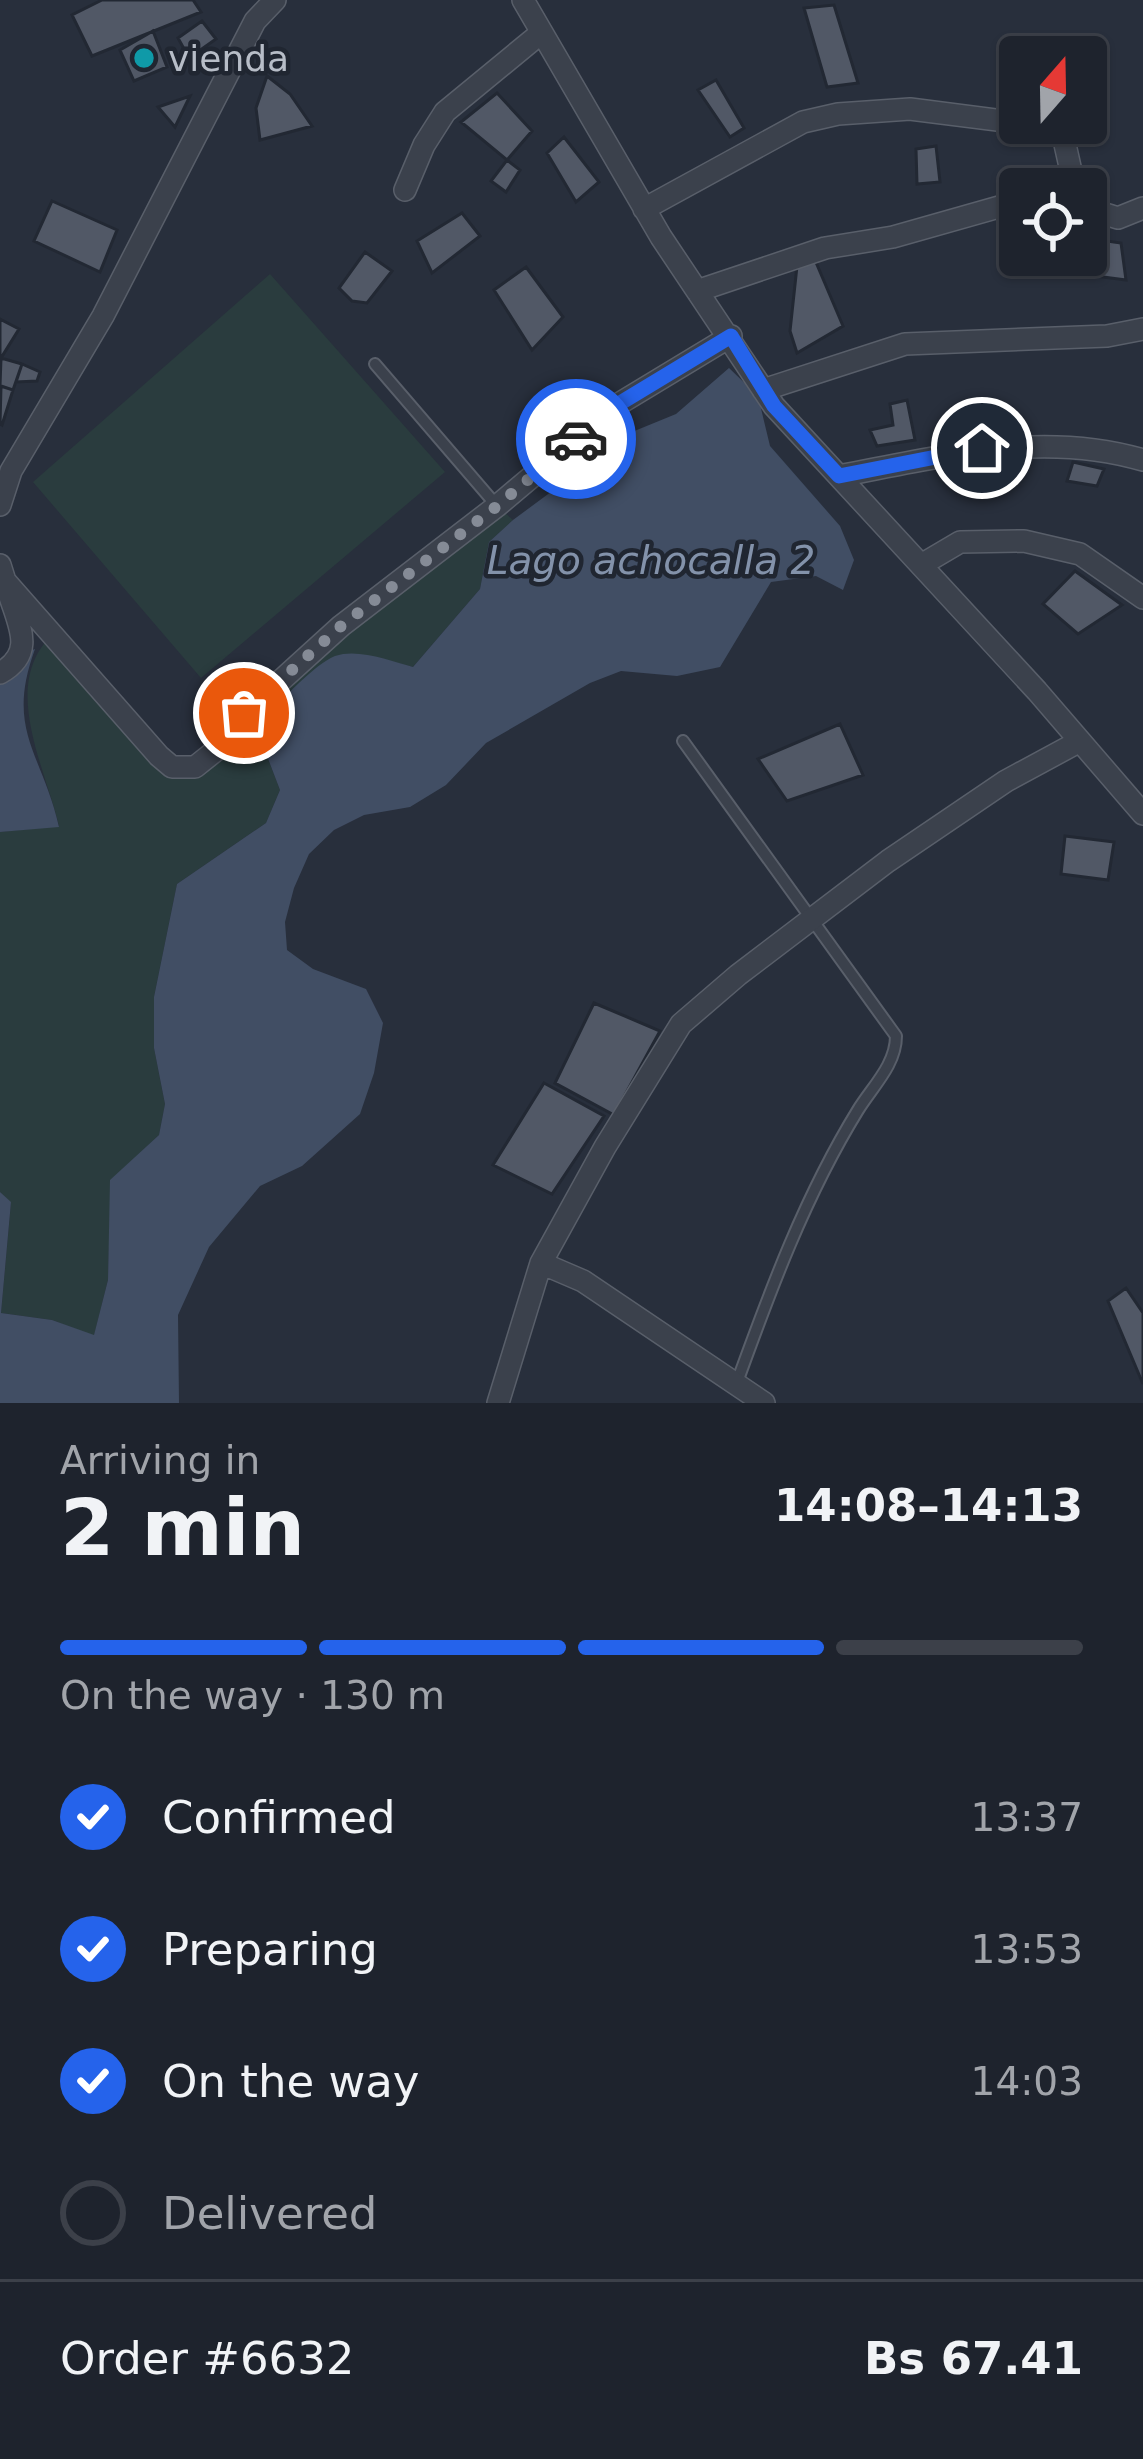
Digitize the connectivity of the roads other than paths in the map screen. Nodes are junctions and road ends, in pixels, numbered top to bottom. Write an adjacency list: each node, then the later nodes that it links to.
1 (275, 0): 17 (street)
2 (523, 0): 3 (street)
3 (542, 33): 5 (street); 8 (street)
4 (999, 120): 8 (street)
5 (405, 190)
6 (999, 207): 10 (street)
7 (1143, 208): 9 (street)
8 (644, 209): 10 (street)
9 (1107, 215)
10 (697, 291): 12 (street)
11 (1143, 328): 14 (street)
12 (731, 336): 14 (street); 18 (street)
13 (375, 364): 18 (lane)
14 (763, 390): 16 (street)
15 (1143, 460): 16 (street)
16 (839, 476): 19 (street)
17 (0, 505)
18 (497, 506): 20 (street)
19 (921, 565): 21 (street); 24 (street)
20 (2, 573): 22 (street)
21 (1143, 598)
22 (0, 673)
23 (683, 741): 26 (lane)
24 (1080, 741): 25 (street); 26 (street)
25 (1143, 814)
26 (815, 920): 27 (street); 28 (lane)
27 (541, 1263): 28 (street); 29 (street)
28 (736, 1385): 30 (street)
29 (498, 1403)
30 (764, 1403)

